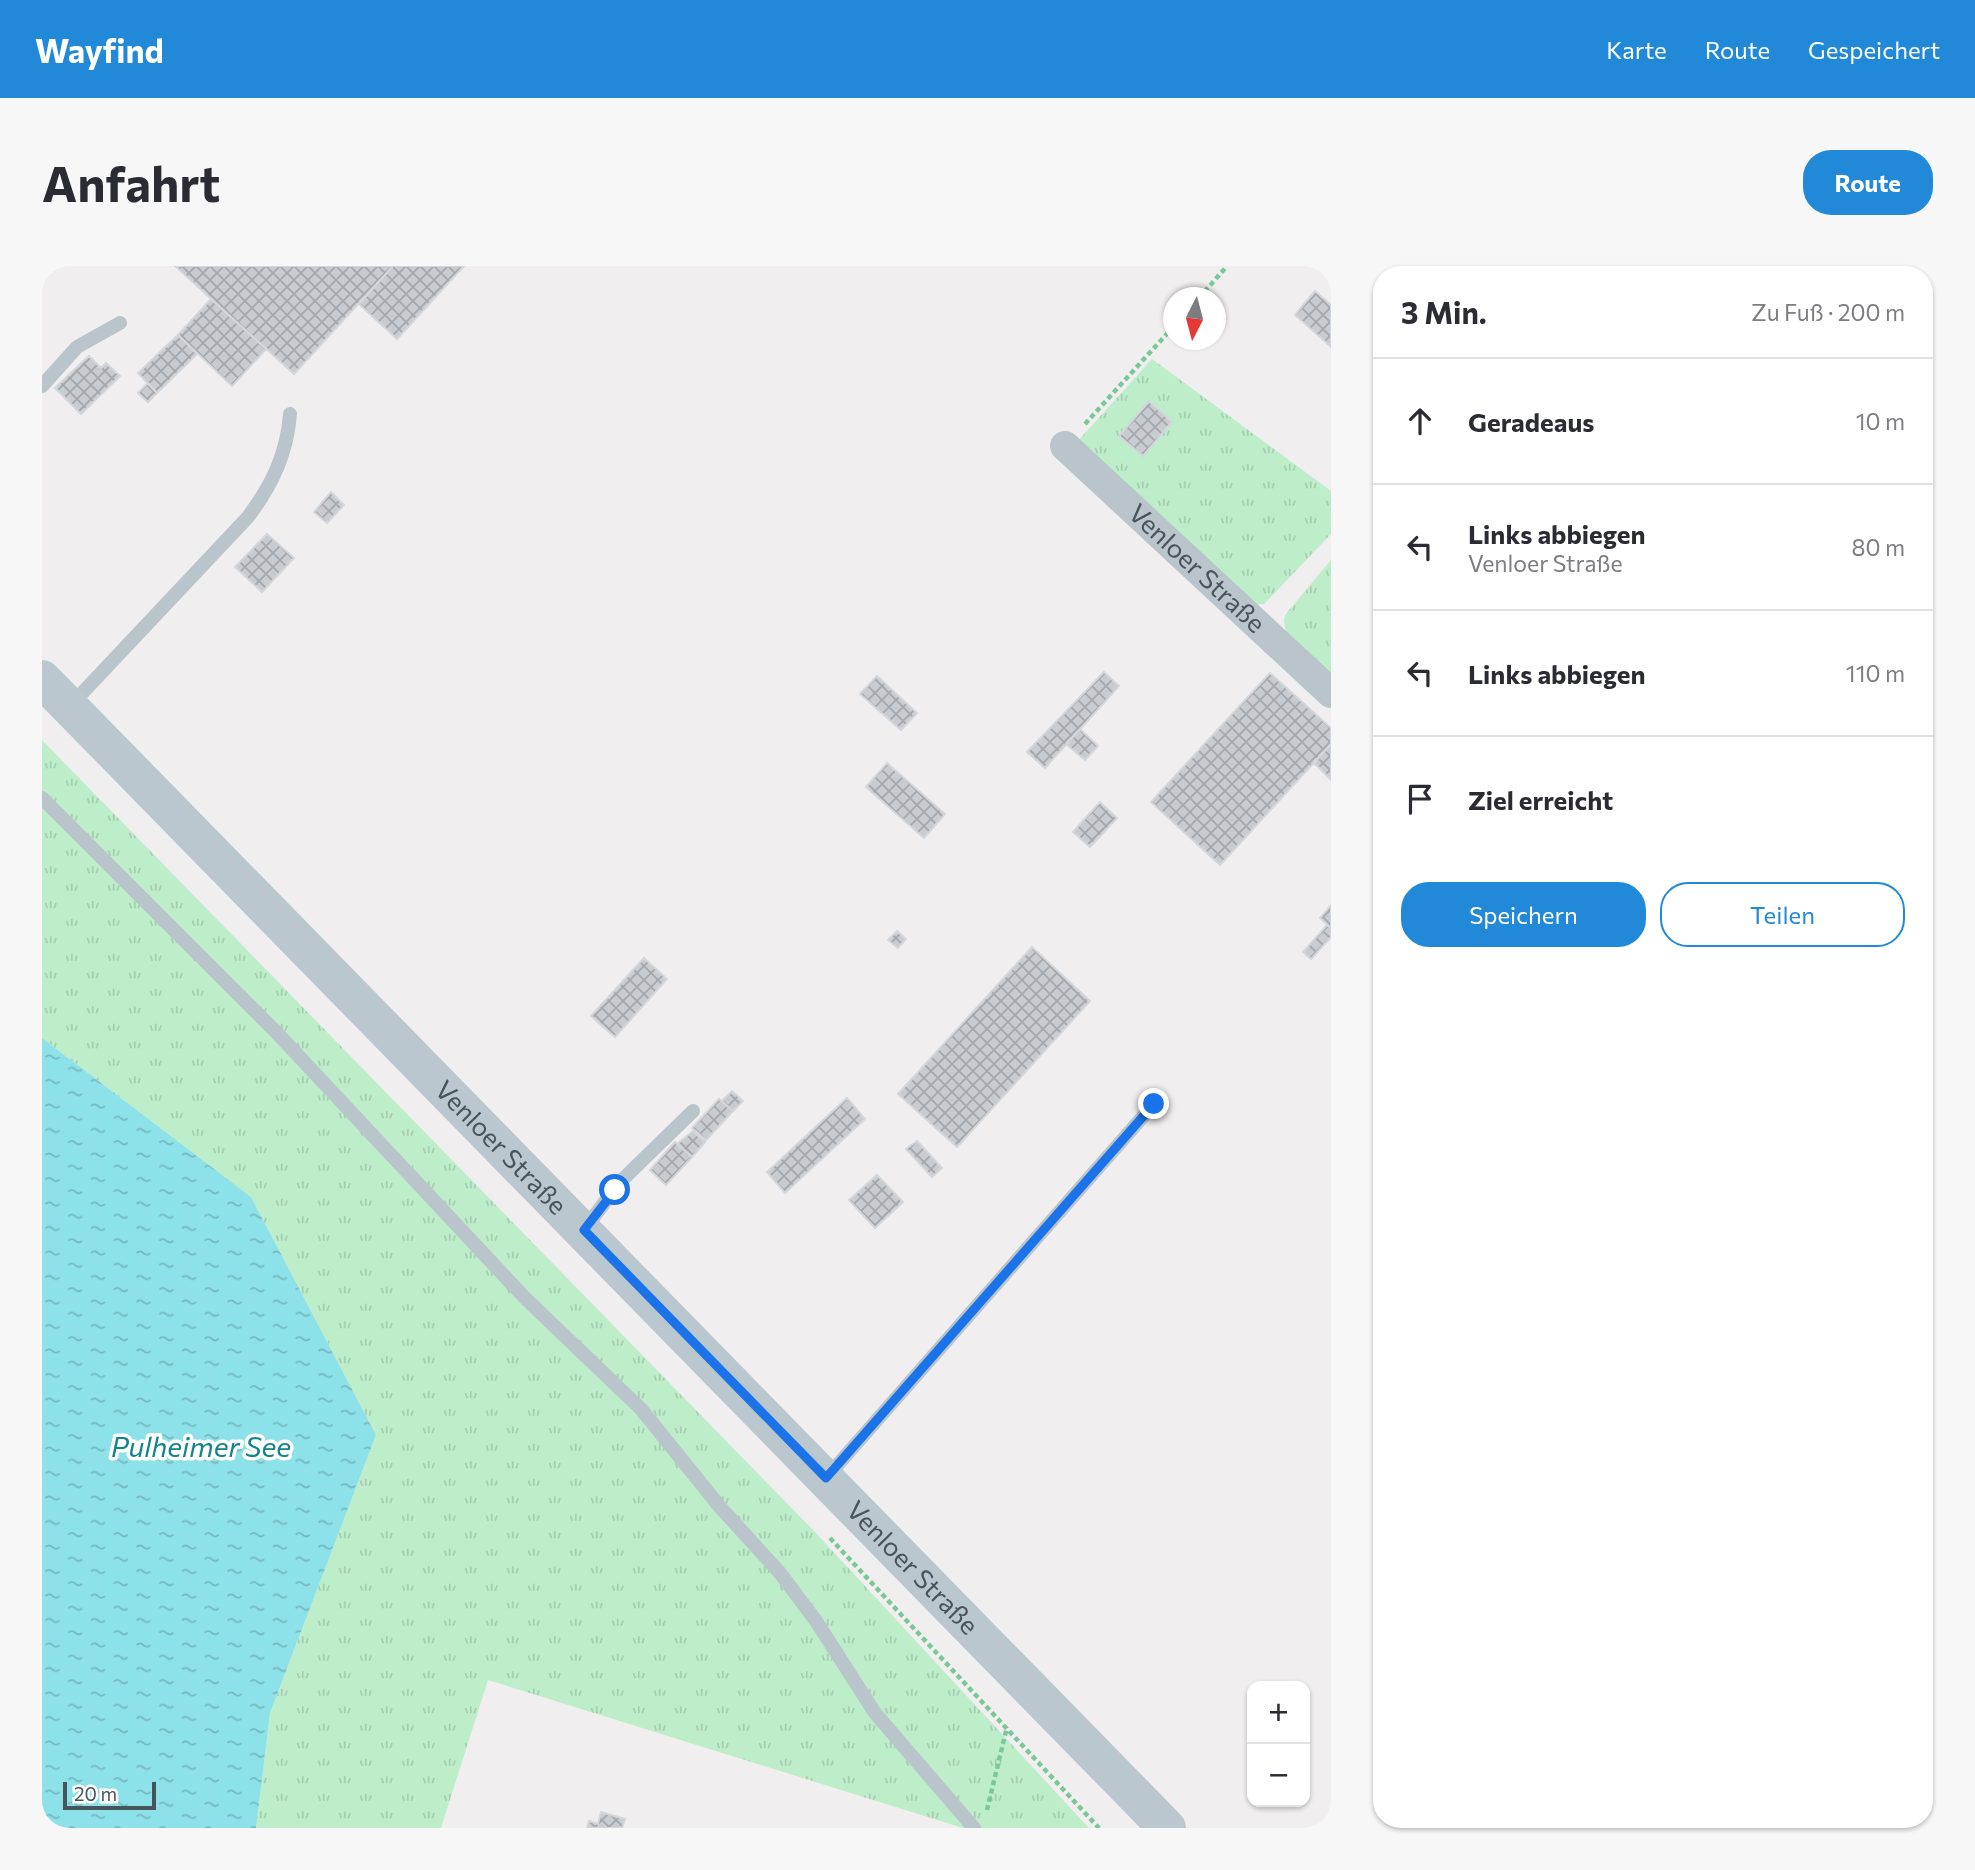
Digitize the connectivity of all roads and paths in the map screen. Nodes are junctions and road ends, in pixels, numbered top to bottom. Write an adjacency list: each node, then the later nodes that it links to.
1 (1227, 266): 2 (path)
2 (1209, 287)
3 (120, 323): 5 (lane)
4 (1163, 338): 7 (path)
5 (42, 386)
6 (290, 414): 10 (lane)
7 (1065, 446): 9 (street, Venloer Straße)
8 (42, 679): 10 (main road, Venloer Straße)
9 (1331, 693)
10 (69, 707): 14 (main road, Venloer Straße)
11 (42, 799): 18 (lane)
12 (1154, 1104): 15 (lane)
13 (693, 1111): 14 (lane)
14 (584, 1230): 15 (main road, Venloer Straße)
15 (826, 1478): 19 (main road, Venloer Straße)
16 (1007, 1727): 17 (path)
17 (986, 1815)
18 (975, 1828)
19 (1167, 1828)

